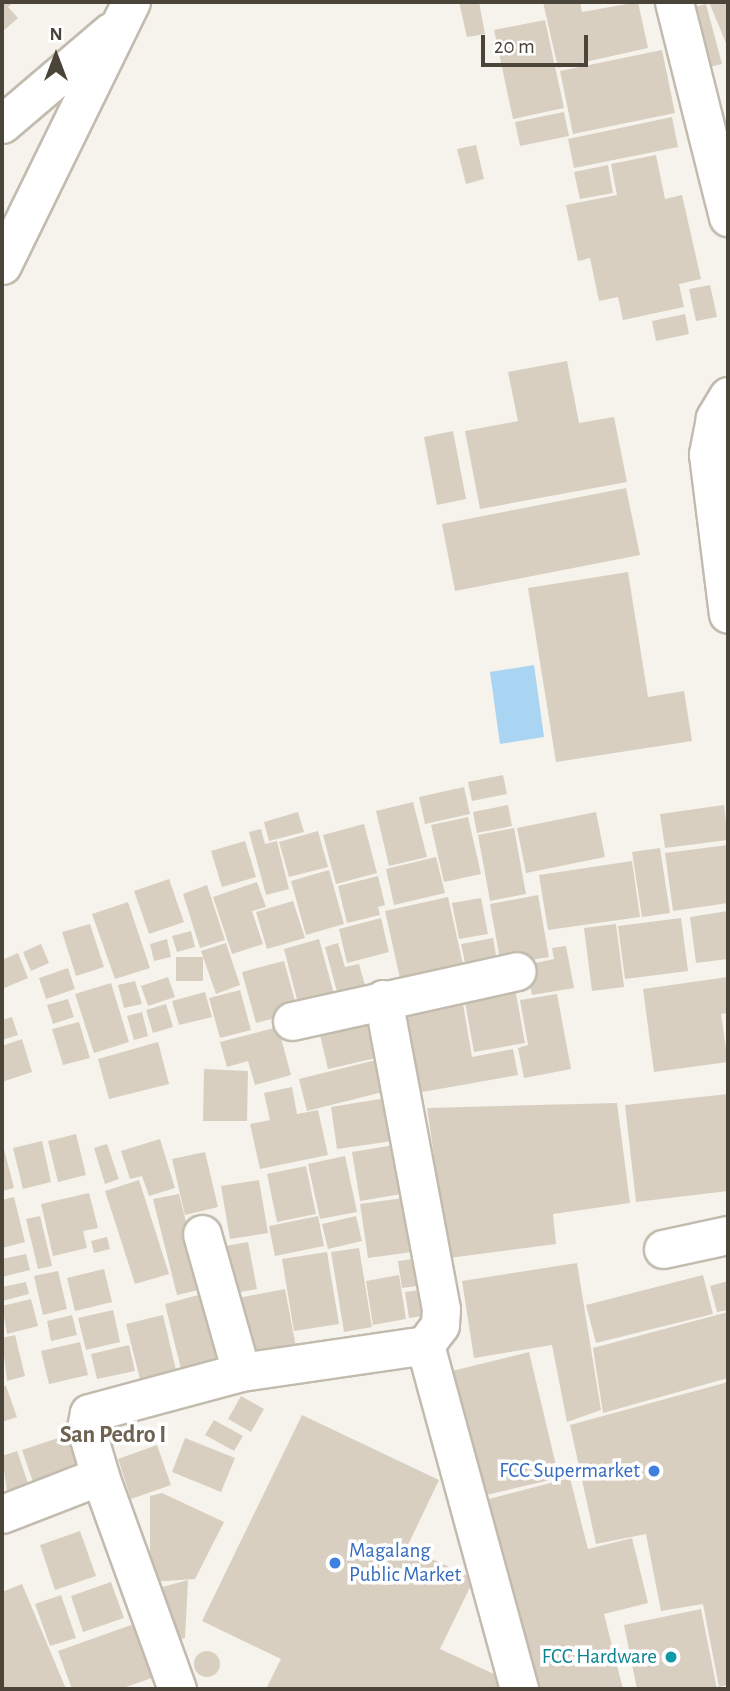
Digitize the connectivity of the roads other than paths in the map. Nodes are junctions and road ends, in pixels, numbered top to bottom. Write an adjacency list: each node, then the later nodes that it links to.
1 (674, 2): 4 (street)
2 (127, 11): 3 (street); 5 (street)
3 (2, 124)
4 (728, 217)
5 (2, 265)
6 (728, 396): 7 (street)
7 (728, 614)
8 (517, 971): 9 (street)
9 (383, 999): 10 (street); 14 (street)
10 (292, 1021)
11 (202, 1234): 15 (street)
12 (728, 1235): 13 (street)
13 (663, 1250)
14 (425, 1345): 15 (street); 19 (street)
15 (241, 1372): 16 (street)
16 (100, 1476): 17 (street); 18 (street)
17 (2, 1514)
18 (177, 1689)
19 (519, 1689)

